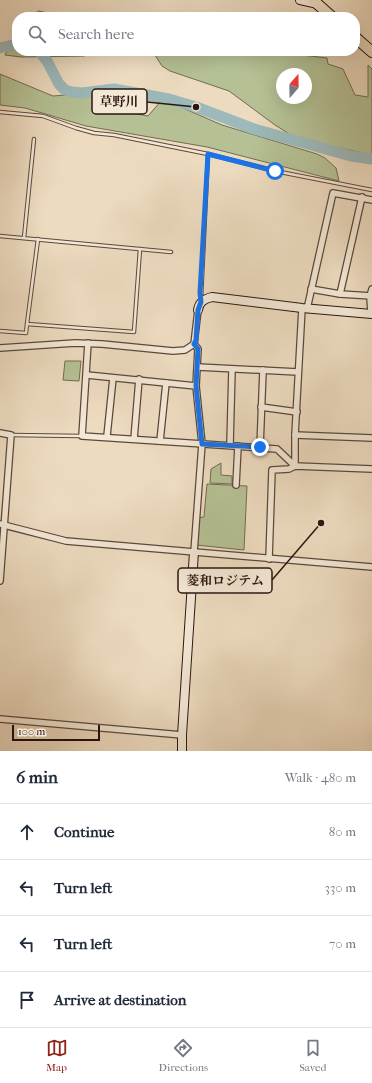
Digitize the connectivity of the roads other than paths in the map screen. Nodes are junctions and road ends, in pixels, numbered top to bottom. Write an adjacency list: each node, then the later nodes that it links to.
1 (300, 0): 2 (street)
2 (315, 2): 3 (highway)
3 (326, 12)
4 (360, 41): 5 (highway)
5 (372, 52)
6 (0, 112): 8 (lane)
7 (34, 139): 13 (lane)
8 (208, 154): 9 (lane); 21 (lane)
9 (372, 190)
10 (362, 197): 11 (street); 17 (street); 19 (street)
11 (372, 200)
12 (0, 236): 13 (lane)
13 (24, 238): 14 (lane)
14 (38, 239): 15 (lane); 25 (lane)
15 (140, 249): 16 (lane); 25 (lane)
16 (171, 252)
17 (311, 289): 19 (street); 22 (street)
18 (372, 289): 20 (street)
19 (340, 294): 20 (street)
20 (371, 296): 24 (street)
21 (201, 302): 22 (street); 23 (street)
22 (304, 309): 24 (street); 33 (street)
23 (198, 310): 28 (street)
24 (372, 314)
25 (27, 324): 26 (lane)
26 (0, 331)
27 (88, 343): 28 (street); 29 (street); 34 (street)
28 (194, 344): 30 (street)
29 (0, 348)
30 (198, 367): 31 (street); 38 (street)
31 (232, 369): 32 (street); 50 (street)
32 (262, 370): 33 (street); 39 (street)
33 (298, 372): 40 (street)
34 (87, 375): 35 (street); 44 (street)
35 (113, 378): 36 (street); 45 (street)
36 (139, 379): 37 (street); 47 (street)
37 (166, 383): 38 (street); 48 (street)
38 (196, 386): 49 (street)
39 (261, 407): 40 (street); 52 (street)
40 (297, 412): 43 (street)
41 (0, 433): 42 (street)
42 (11, 435): 44 (lane); 56 (street)
43 (295, 435): 46 (street); 53 (street)
44 (82, 436): 45 (street)
45 (107, 436): 47 (street)
46 (372, 438)
47 (134, 439): 48 (street)
48 (160, 441): 49 (street)
49 (202, 444): 50 (street); 57 (street)
50 (230, 445): 51 (street)
51 (238, 446): 52 (street); 55 (street)
52 (260, 447): 53 (street)
53 (295, 466): 54 (street); 58 (street)
54 (372, 469)
55 (236, 485)
56 (2, 524): 57 (street); 60 (street)
57 (194, 552): 58 (street); 62 (street)
58 (269, 559): 59 (street)
59 (372, 567)
60 (0, 581)
61 (0, 719): 62 (street)
62 (182, 735): 63 (street)
63 (182, 751)

